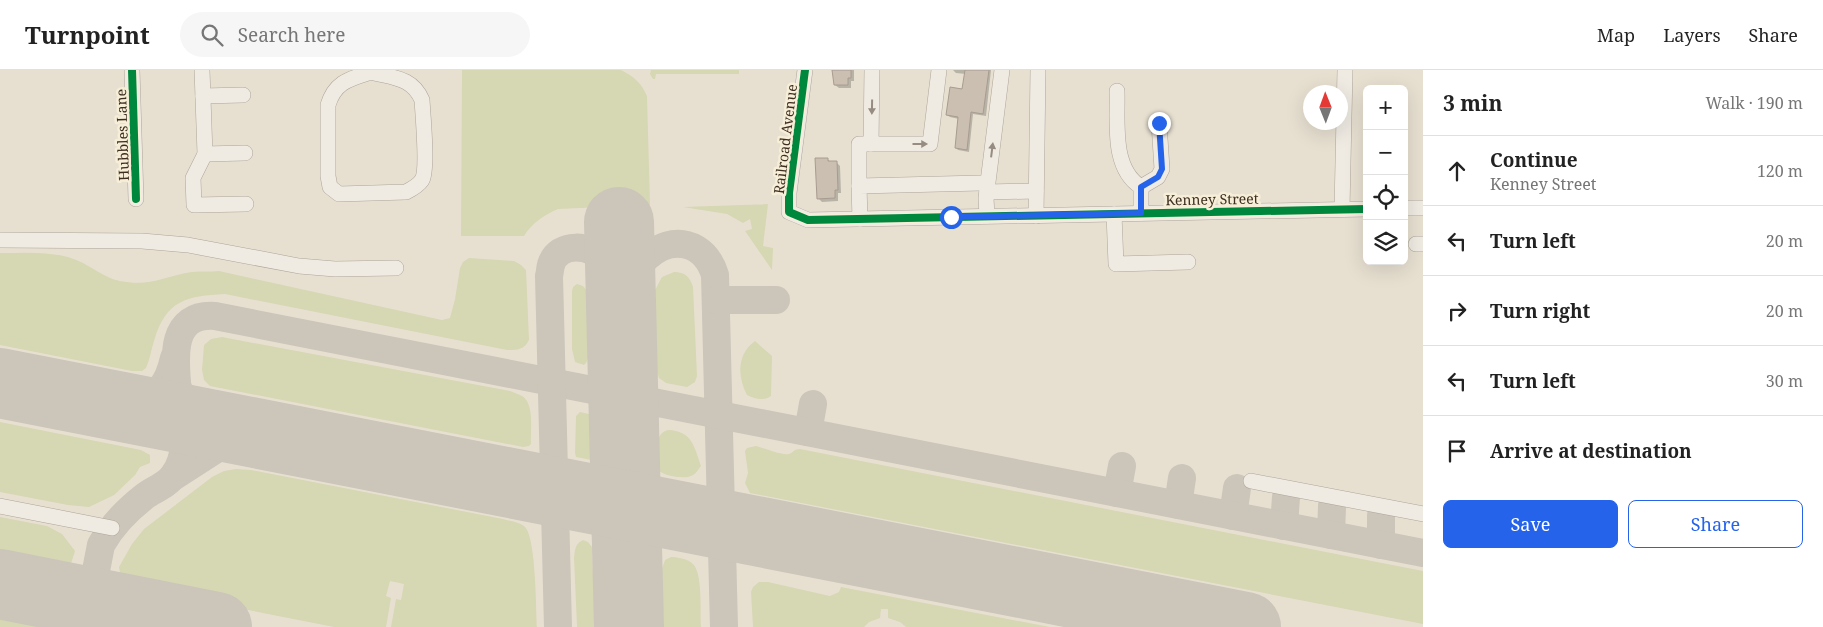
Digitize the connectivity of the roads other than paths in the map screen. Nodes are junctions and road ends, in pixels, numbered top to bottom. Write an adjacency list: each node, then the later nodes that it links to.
1 (132, 70): 21 (street, Hubbles Lane)
2 (202, 70): 12 (street)
3 (805, 70): 27 (street, Railroad Avenue)
4 (872, 70): 14 (street, one-way to 14)
5 (940, 70): 14 (street, one-way to 5)
6 (1002, 70): 19 (street, one-way to 6)
7 (1038, 70): 20 (street)
8 (1345, 70): 25 (street)
9 (370, 71): 9 (street)
10 (1117, 91): 18 (street)
11 (244, 95): 12 (street)
12 (203, 96): 16 (street)
13 (1159, 123): 18 (street)
14 (871, 144): 17 (street)
15 (245, 153): 16 (street)
16 (205, 154): 22 (street)
17 (859, 186): 19 (street); 32 (street)
18 (1141, 187): 28 (street)
19 (984, 188): 20 (street); 30 (street)
20 (1036, 191): 31 (street)
21 (136, 199)
22 (246, 204)
23 (1408, 208): 24 (street)
24 (1423, 208)
25 (1342, 209): 26 (street, Kenney Street); 28 (street, Kenney Street)
26 (1363, 209)
27 (790, 212): 32 (street, Kenney Street)
28 (1141, 213): 29 (street, Kenney Street)
29 (1114, 214): 31 (street, Kenney Street); 34 (street)
30 (987, 216): 31 (street, Kenney Street); 32 (street, Kenney Street)
31 (1036, 216)
32 (860, 219)
33 (0, 240): 35 (street)
34 (1188, 262)
35 (396, 268)
36 (1251, 481): 38 (street)
37 (0, 506): 39 (street)
38 (1423, 514)
39 (112, 528)

